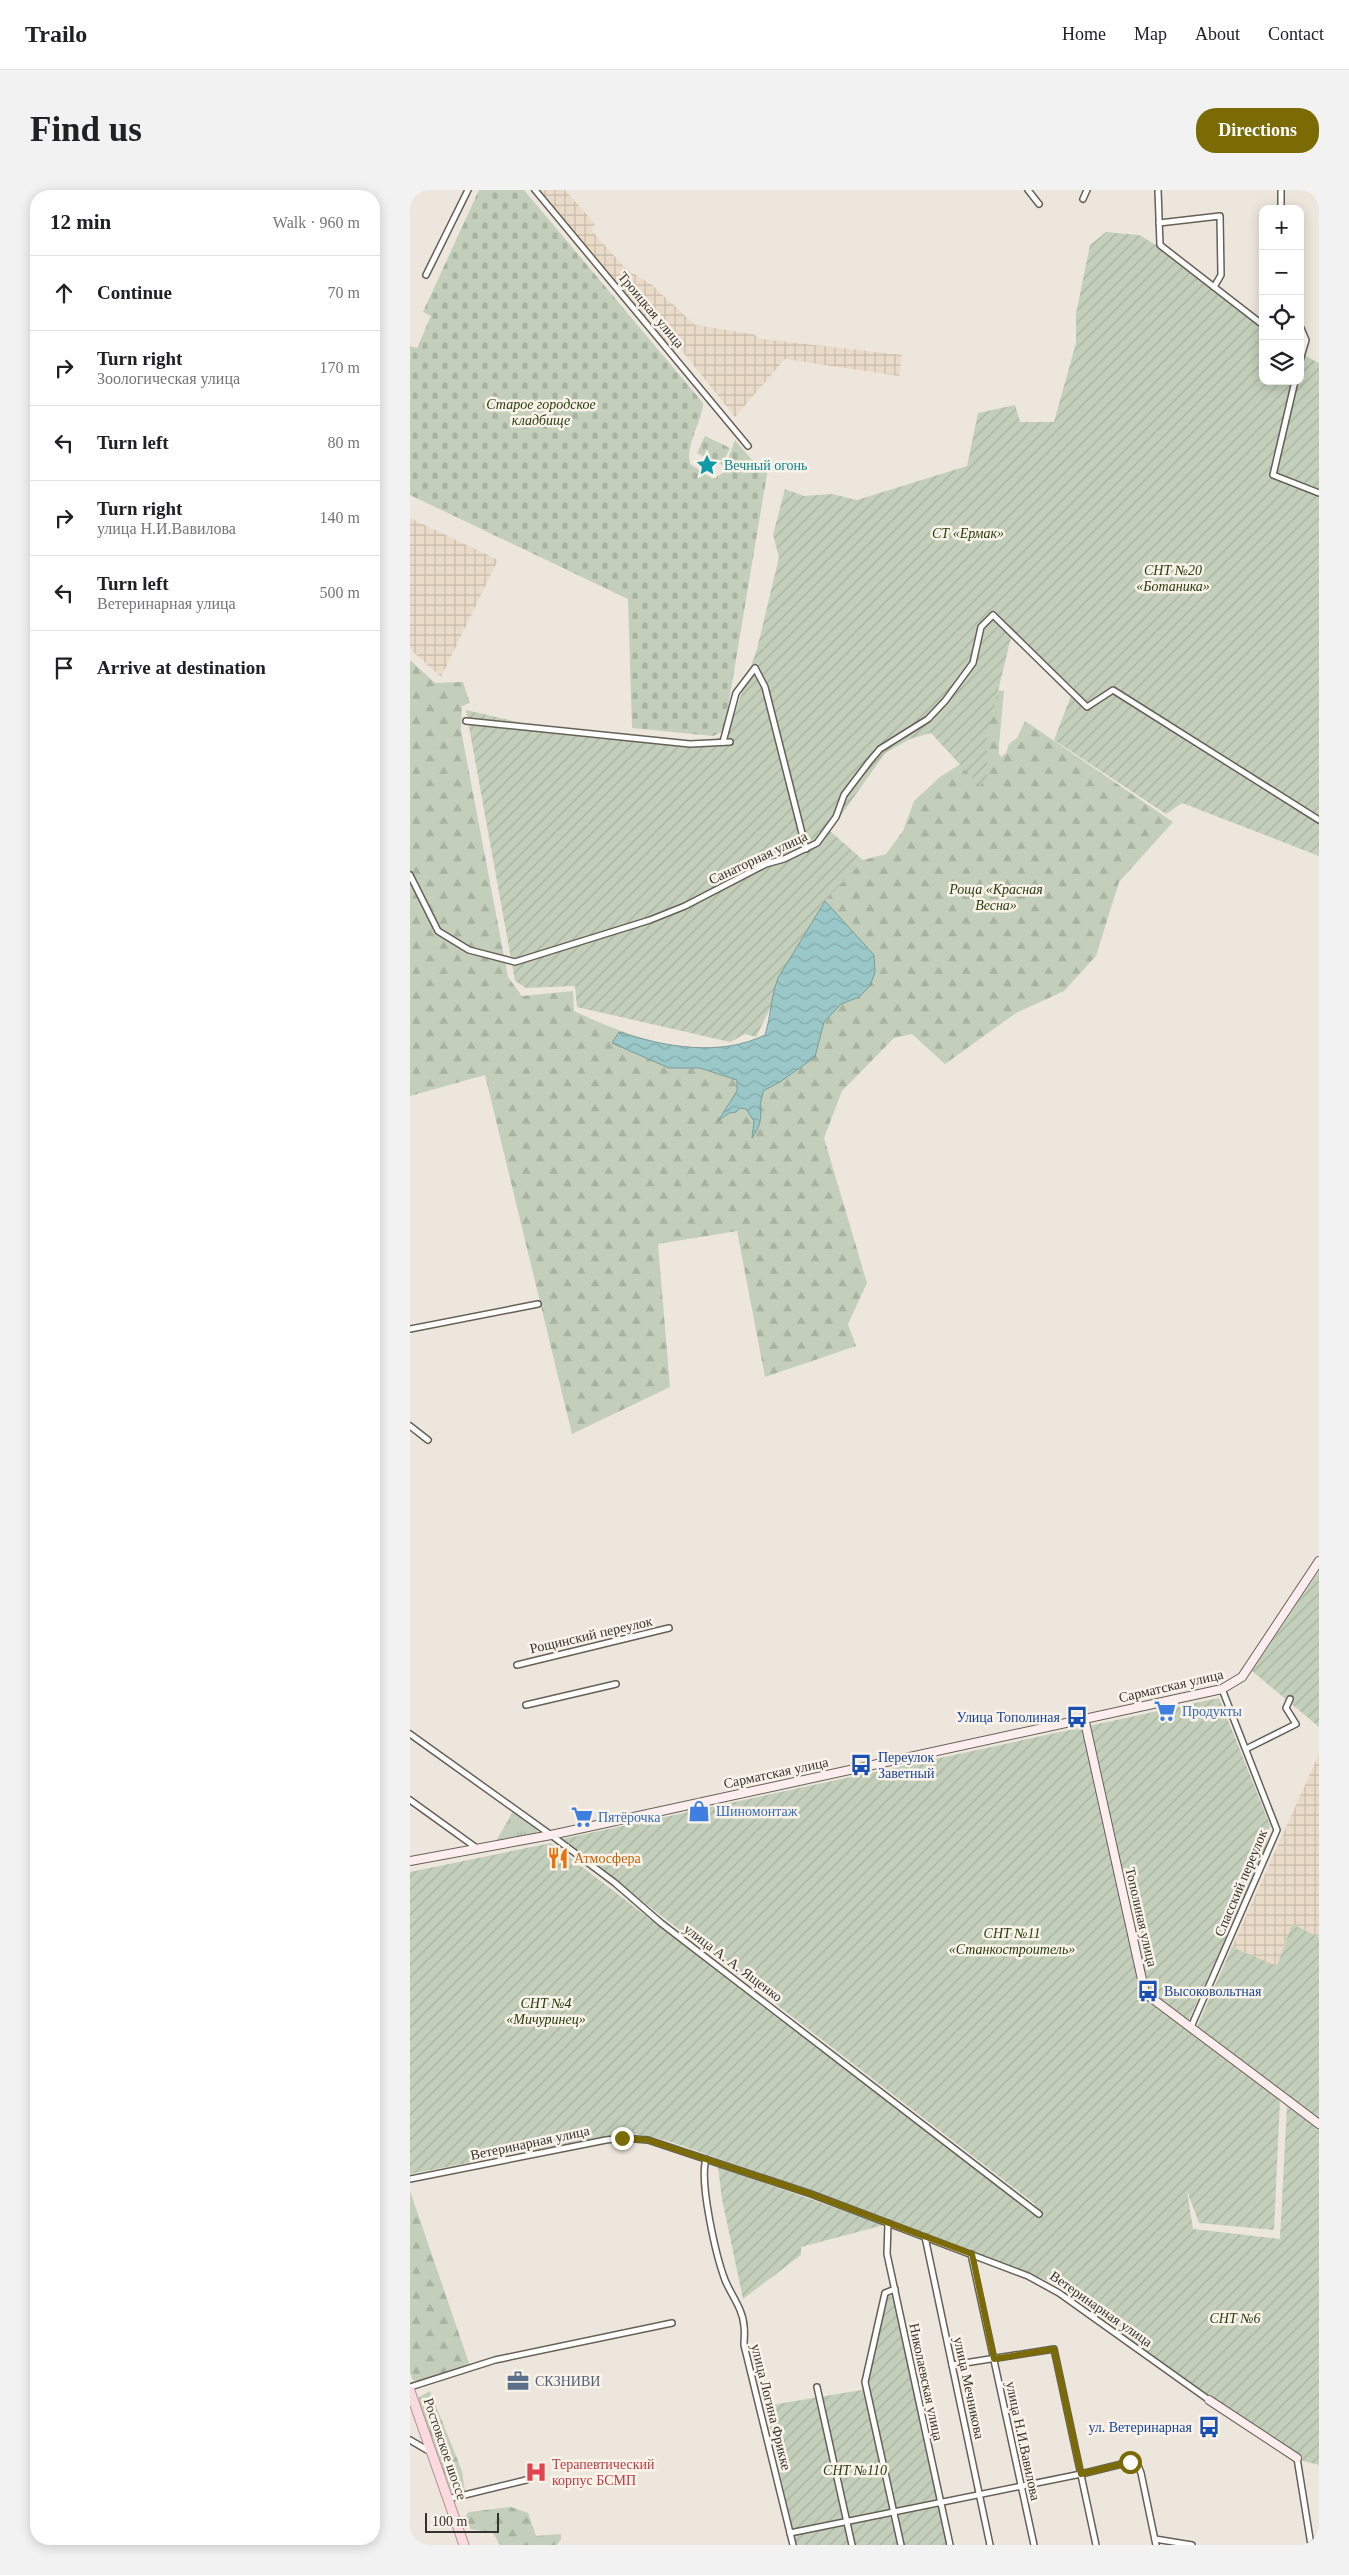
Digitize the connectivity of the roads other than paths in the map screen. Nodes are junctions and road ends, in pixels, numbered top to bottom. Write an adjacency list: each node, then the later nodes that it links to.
1 (468, 190): 11 (street)
2 (535, 190): 15 (street, Троицкая улица)
3 (1028, 190): 8 (street)
4 (1087, 190): 7 (street)
5 (1158, 190): 10 (street)
6 (1281, 190): 9 (street)
7 (1083, 199)
8 (1039, 204)
9 (1281, 205)
10 (1159, 223): 12 (street); 12 (street)
11 (426, 275)
12 (1214, 287): 13 (street)
13 (1259, 322)
14 (1294, 385): 16 (street)
15 (748, 446)
16 (1319, 493)
17 (466, 720): 18 (street)
18 (723, 742): 19 (street); 21 (street)
19 (730, 742)
20 (1319, 820): 21 (street, Санаторная улица)
21 (806, 849): 22 (street, Санаторная улица)
22 (410, 875)
23 (538, 1304): 24 (street)
24 (410, 1329)
25 (410, 1426): 26 (street)
26 (428, 1440)
27 (1319, 1561): 31 (main road, Сарматская улица)
28 (669, 1628): 29 (street, Рощинский переулок)
29 (517, 1665)
30 (616, 1684): 33 (street)
31 (1222, 1690): 36 (street, Спасский переулок); 38 (main road, Сарматская улица)
32 (1290, 1699): 36 (street)
33 (526, 1705)
34 (1085, 1722): 41 (main road, Тополиная улица)
35 (410, 1734): 38 (street, улица А. А. Ященко)
36 (1246, 1749): 41 (street, Спасский переулок)
37 (410, 1800): 39 (street)
38 (551, 1835): 39 (main road, Сарматская улица); 45 (street, улица А. А. Ященко)
39 (478, 1849): 40 (main road, Сарматская улица)
40 (410, 1861)
41 (1191, 2027): 42 (main road, Тополиная улица)
42 (1319, 2124)
43 (706, 2159): 44 (street, Ветеринарная улица); 46 (street, Ветеринарная улица); 69 (street, улица Логина Фрикке)
44 (410, 2179)
45 (1040, 2214)
46 (888, 2223): 47 (street, Ветеринарная улица); 49 (street, Николаевская улица)
47 (925, 2237): 48 (street, Ветеринарная улица); 52 (street, улица Мечникова)
48 (972, 2254): 51 (street, улица Н.И.Вавилова); 56 (street, Ветеринарная улица)
49 (895, 2289): 66 (street, Николаевская улица); 67 (street)
50 (672, 2323): 53 (street)
51 (994, 2359): 52 (street); 61 (street); 63 (street, улица Н.И.Вавилова)
52 (952, 2365): 64 (street, улица Мечникова)
53 (410, 2387)
54 (817, 2387): 68 (street)
55 (410, 2391): 65 (main road, Ростовское шоссе)
56 (1209, 2400): 60 (main road, Ветеринарная улица)
57 (410, 2405): 59 (main road, Ростовское шоссе)
58 (410, 2440): 59 (street)
59 (427, 2450): 71 (main road, Ростовское шоссе)
60 (1297, 2458): 81 (street)
61 (1081, 2474): 63 (street); 70 (street); 79 (street)
62 (526, 2480): 65 (street)
63 (1021, 2486): 64 (street); 78 (street, улица Н.И.Вавилова)
64 (979, 2494): 66 (street); 77 (street, улица Мечникова)
65 (448, 2499): 72 (main road, Ростовское шоссе)
66 (941, 2502): 67 (street); 76 (street, Николаевская улица)
67 (894, 2512): 68 (street); 75 (street)
68 (846, 2521): 69 (street); 74 (street)
69 (790, 2533): 73 (street, улица Логина Фрикке)
70 (1155, 2542): 80 (street)
71 (459, 2545)
72 (464, 2545)
73 (793, 2545)
74 (852, 2545)
75 (901, 2545)
76 (950, 2545)
77 (990, 2545)
78 (1034, 2545)
79 (1096, 2545)
80 (1192, 2545)
81 (1311, 2545)

